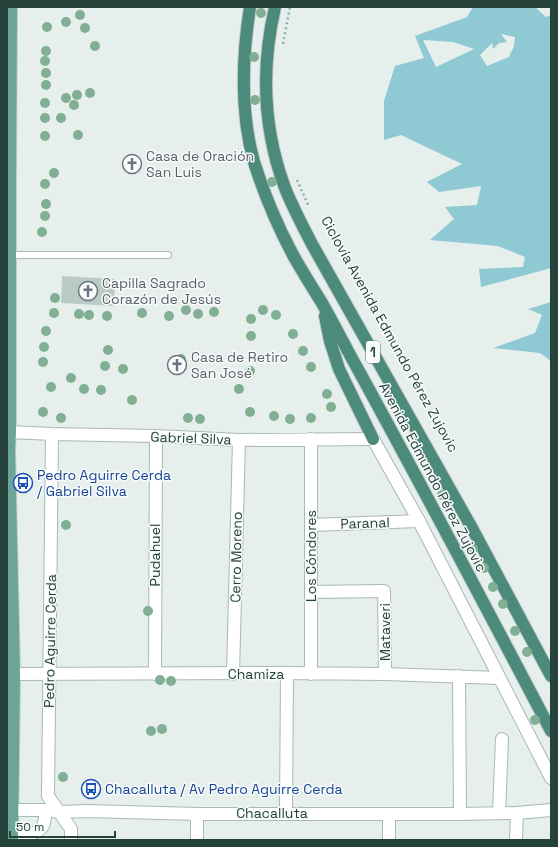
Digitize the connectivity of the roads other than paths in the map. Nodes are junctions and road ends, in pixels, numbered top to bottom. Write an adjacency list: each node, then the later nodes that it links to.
1 (11, 7): 4 (main road)
2 (250, 7): 6 (highway, Avenida Edmundo Pérez Zujovic / 1)
3 (275, 7): 25 (highway, Avenida Edmundo Pérez Zujovic / 1)
4 (10, 255): 5 (lane); 7 (main road)
5 (168, 255)
6 (322, 304): 11 (highway); 27 (highway, Avenida Edmundo Pérez Zujovic / 1)
7 (10, 432): 8 (street, Gabriel Silva); 13 (main road)
8 (52, 434): 9 (street, Gabriel Silva); 19 (street, Pedro Aguirre Cerda)
9 (156, 436): 12 (street, Gabriel Silva); 20 (street, Pudahuel)
10 (311, 439): 11 (street, Gabriel Silva); 12 (street, Gabriel Silva); 15 (street, Los Cóndores)
11 (373, 439): 14 (street)
12 (239, 440): 21 (street, Cerro Moreno)
13 (8, 450): 18 (main road)
14 (419, 521): 15 (street, Paranal); 26 (street)
15 (311, 525): 16 (street, Los Cóndores)
16 (311, 592): 22 (street, Los Cóndores); 23 (street, Mataveri)
17 (287, 673): 21 (street, Chamiza); 22 (street, Chamiza); 34 (street)
18 (14, 674): 19 (street, Chamiza); 30 (main road)
19 (50, 674): 20 (street, Chamiza); 33 (street, Pedro Aguirre Cerda)
20 (155, 674): 21 (street, Chamiza)
21 (233, 674)
22 (311, 674): 23 (street, Chamiza)
23 (385, 674): 24 (street, Chamiza)
24 (459, 676): 26 (street, Chamiza); 39 (street)
25 (551, 676)
26 (499, 678): 29 (street)
27 (551, 731)
28 (502, 739): 35 (street)
29 (551, 778)
30 (9, 810): 31 (street, Chacalluta); 40 (main road)
31 (46, 810): 33 (street, Chacalluta); 40 (street)
32 (551, 810): 36 (street, Chacalluta)
33 (60, 812): 37 (street, Chacalluta); 41 (street, Pedro Aguirre Cerda)
34 (286, 813): 37 (street, Chacalluta); 38 (street, Chacalluta)
35 (499, 813): 36 (street, Chacalluta); 39 (street, Chacalluta)
36 (517, 813): 44 (street)
37 (198, 814): 42 (street)
38 (389, 814): 39 (street, Chacalluta); 43 (street)
39 (460, 814)
40 (10, 837)
41 (71, 840)
42 (197, 840)
43 (389, 840)
44 (516, 840)

